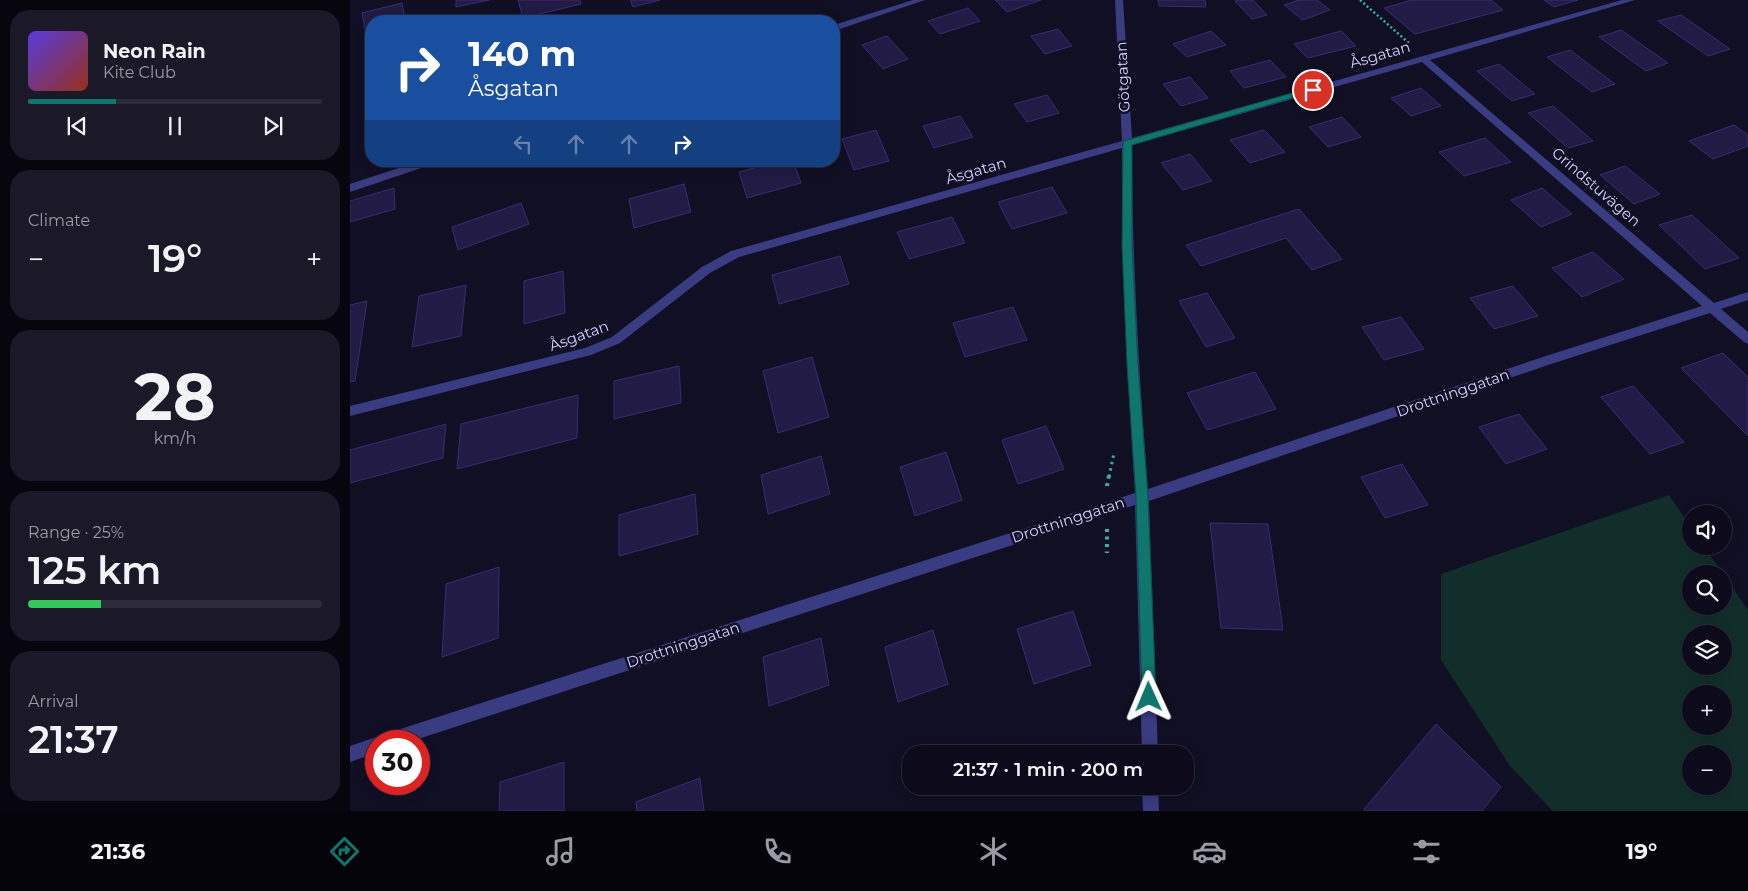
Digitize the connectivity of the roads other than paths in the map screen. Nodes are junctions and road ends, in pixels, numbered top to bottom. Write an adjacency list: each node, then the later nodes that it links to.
1 (921, 0): 6 (street)
2 (1119, 0): 8 (street, Götgatan)
3 (1594, 0): 5 (street)
4 (1631, 0): 5 (street, Åsgatan)
5 (1604, 8): 7 (street, Åsgatan)
6 (840, 26)
7 (1424, 59): 8 (street, Åsgatan); 12 (street, Grindstuvägen)
8 (1127, 143): 14 (street, Åsgatan); 15 (street, Götgatan)
9 (414, 167): 10 (street)
10 (350, 188)
11 (1748, 296): 12 (street, Drottninggatan)
12 (1711, 307): 13 (street, Grindstuvägen); 15 (street, Drottninggatan)
13 (1748, 339)
14 (350, 411)
15 (1142, 497): 16 (street, Drottninggatan); 17 (street, Götgatan)
16 (422, 730)
17 (1150, 745)
18 (365, 749): 19 (street)
19 (350, 754)
20 (1150, 795): 21 (street)
21 (1151, 811)

